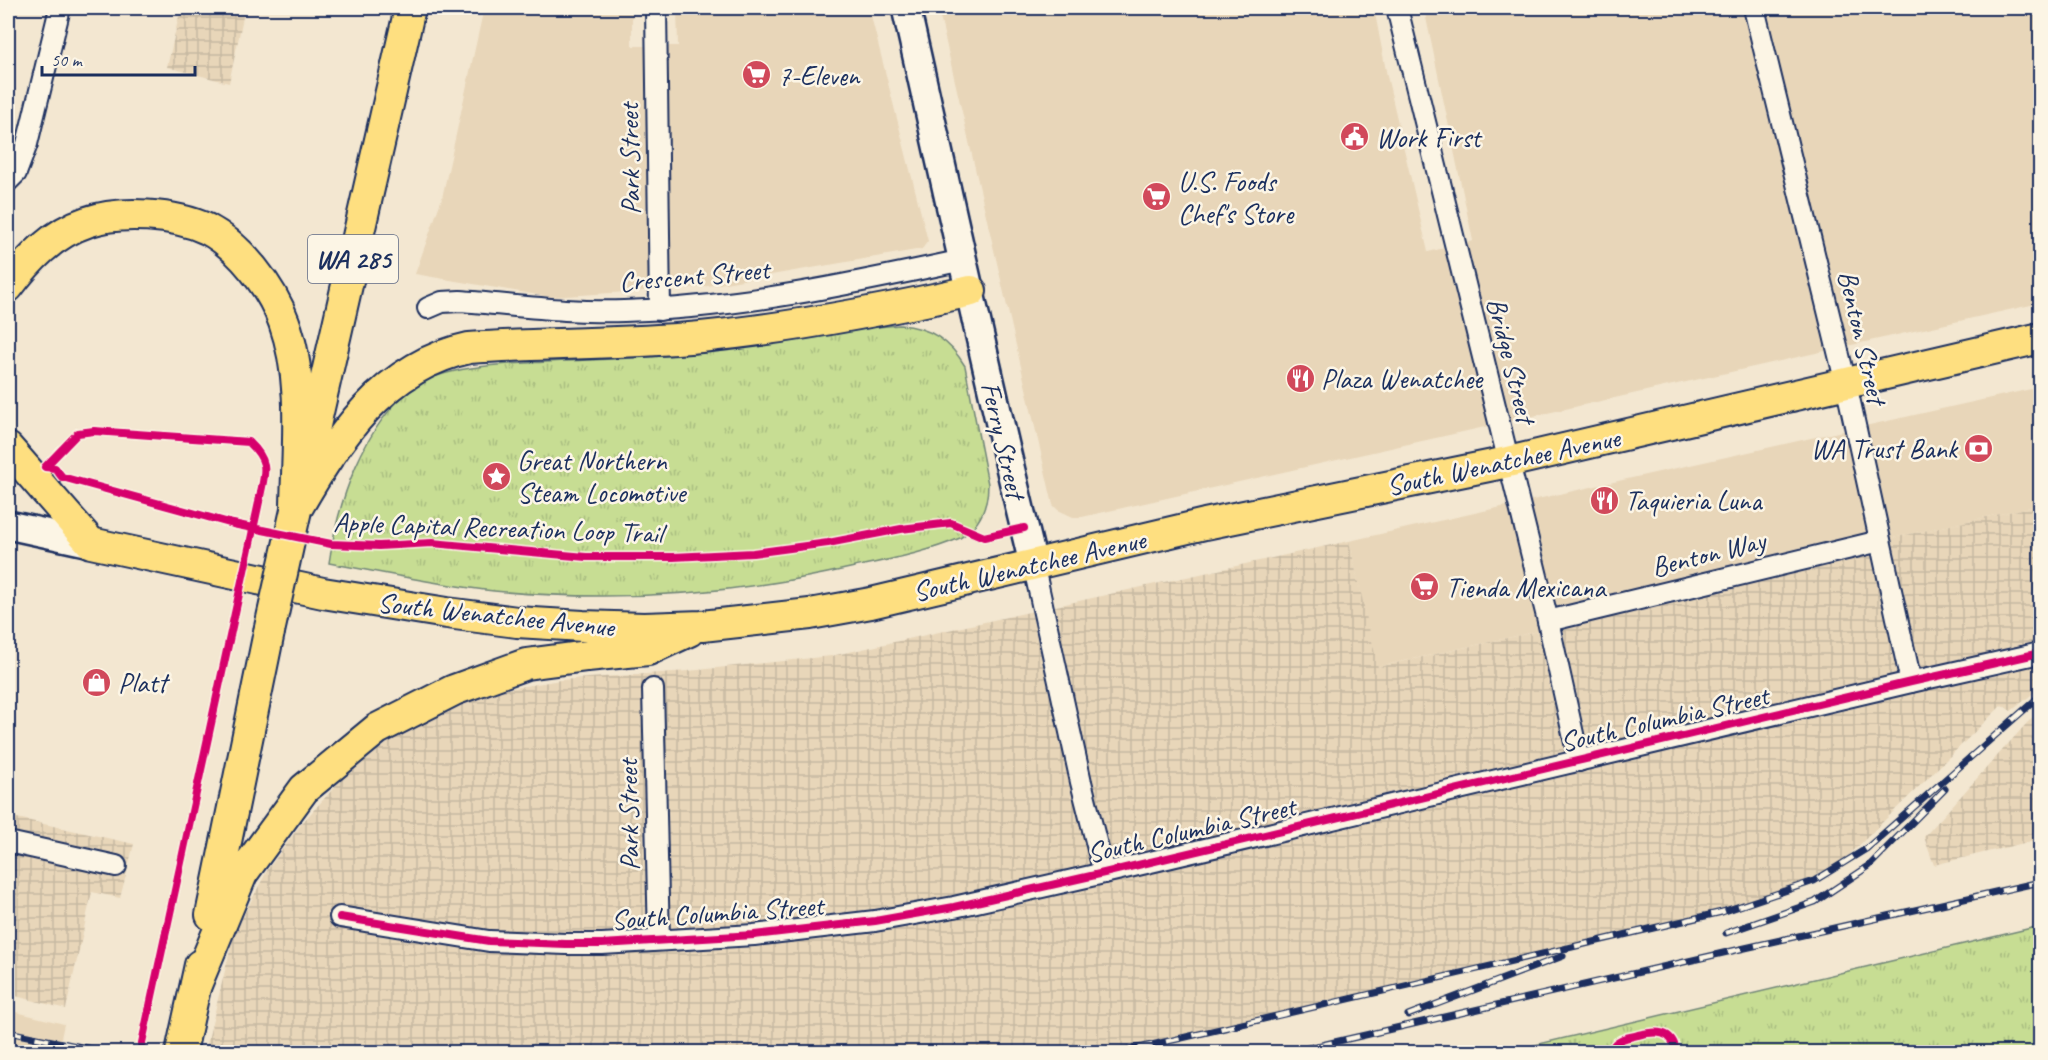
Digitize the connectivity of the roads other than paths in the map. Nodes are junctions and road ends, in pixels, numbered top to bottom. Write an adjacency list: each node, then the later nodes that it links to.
1 (60, 8): 7 (street)
2 (410, 8): 17 (main road, WA 285)
3 (656, 8): 12 (street, Park Street)
4 (906, 8): 8 (main road, Ferry Street)
5 (1396, 8): 16 (street, Bridge Street)
6 (1754, 8): 14 (street, Benton Street)
7 (8, 181)
8 (963, 260): 10 (main road, Ferry Street); 12 (street, Crescent Street)
9 (8, 287): 17 (main road)
10 (971, 291): 17 (main road); 21 (main road, Ferry Street)
11 (428, 308): 12 (street, Crescent Street)
12 (660, 310)
13 (2040, 338): 14 (main road, South Wenatchee Avenue)
14 (1846, 384): 16 (main road, South Wenatchee Avenue); 19 (street, Benton Street)
15 (8, 448): 20 (main road)
16 (1508, 462): 21 (main road, South Wenatchee Avenue); 22 (street, Bridge Street)
17 (296, 510): 33 (main road, WA 285, bridge)
18 (8, 525): 20 (main road, South Wenatchee Avenue)
19 (1880, 541): 22 (street, Benton Way); 25 (street, Benton Street)
20 (91, 543): 23 (main road, South Wenatchee Avenue)
21 (1033, 563): 23 (main road, South Wenatchee Avenue); 30 (street, Ferry Street)
22 (1548, 621): 27 (street, Bridge Street)
23 (702, 626): 33 (main road)
24 (2040, 653): 25 (street, South Columbia Street)
25 (1911, 682): 27 (street, South Columbia Street)
26 (653, 689): 32 (street, Park Street)
27 (1579, 761): 30 (street, South Columbia Street)
28 (8, 842): 29 (street)
29 (116, 866)
30 (1104, 873): 32 (street, South Columbia Street)
31 (340, 917): 32 (street, South Columbia Street)
32 (659, 940)
33 (196, 985): 34 (main road, WA 285)
34 (181, 1053)

